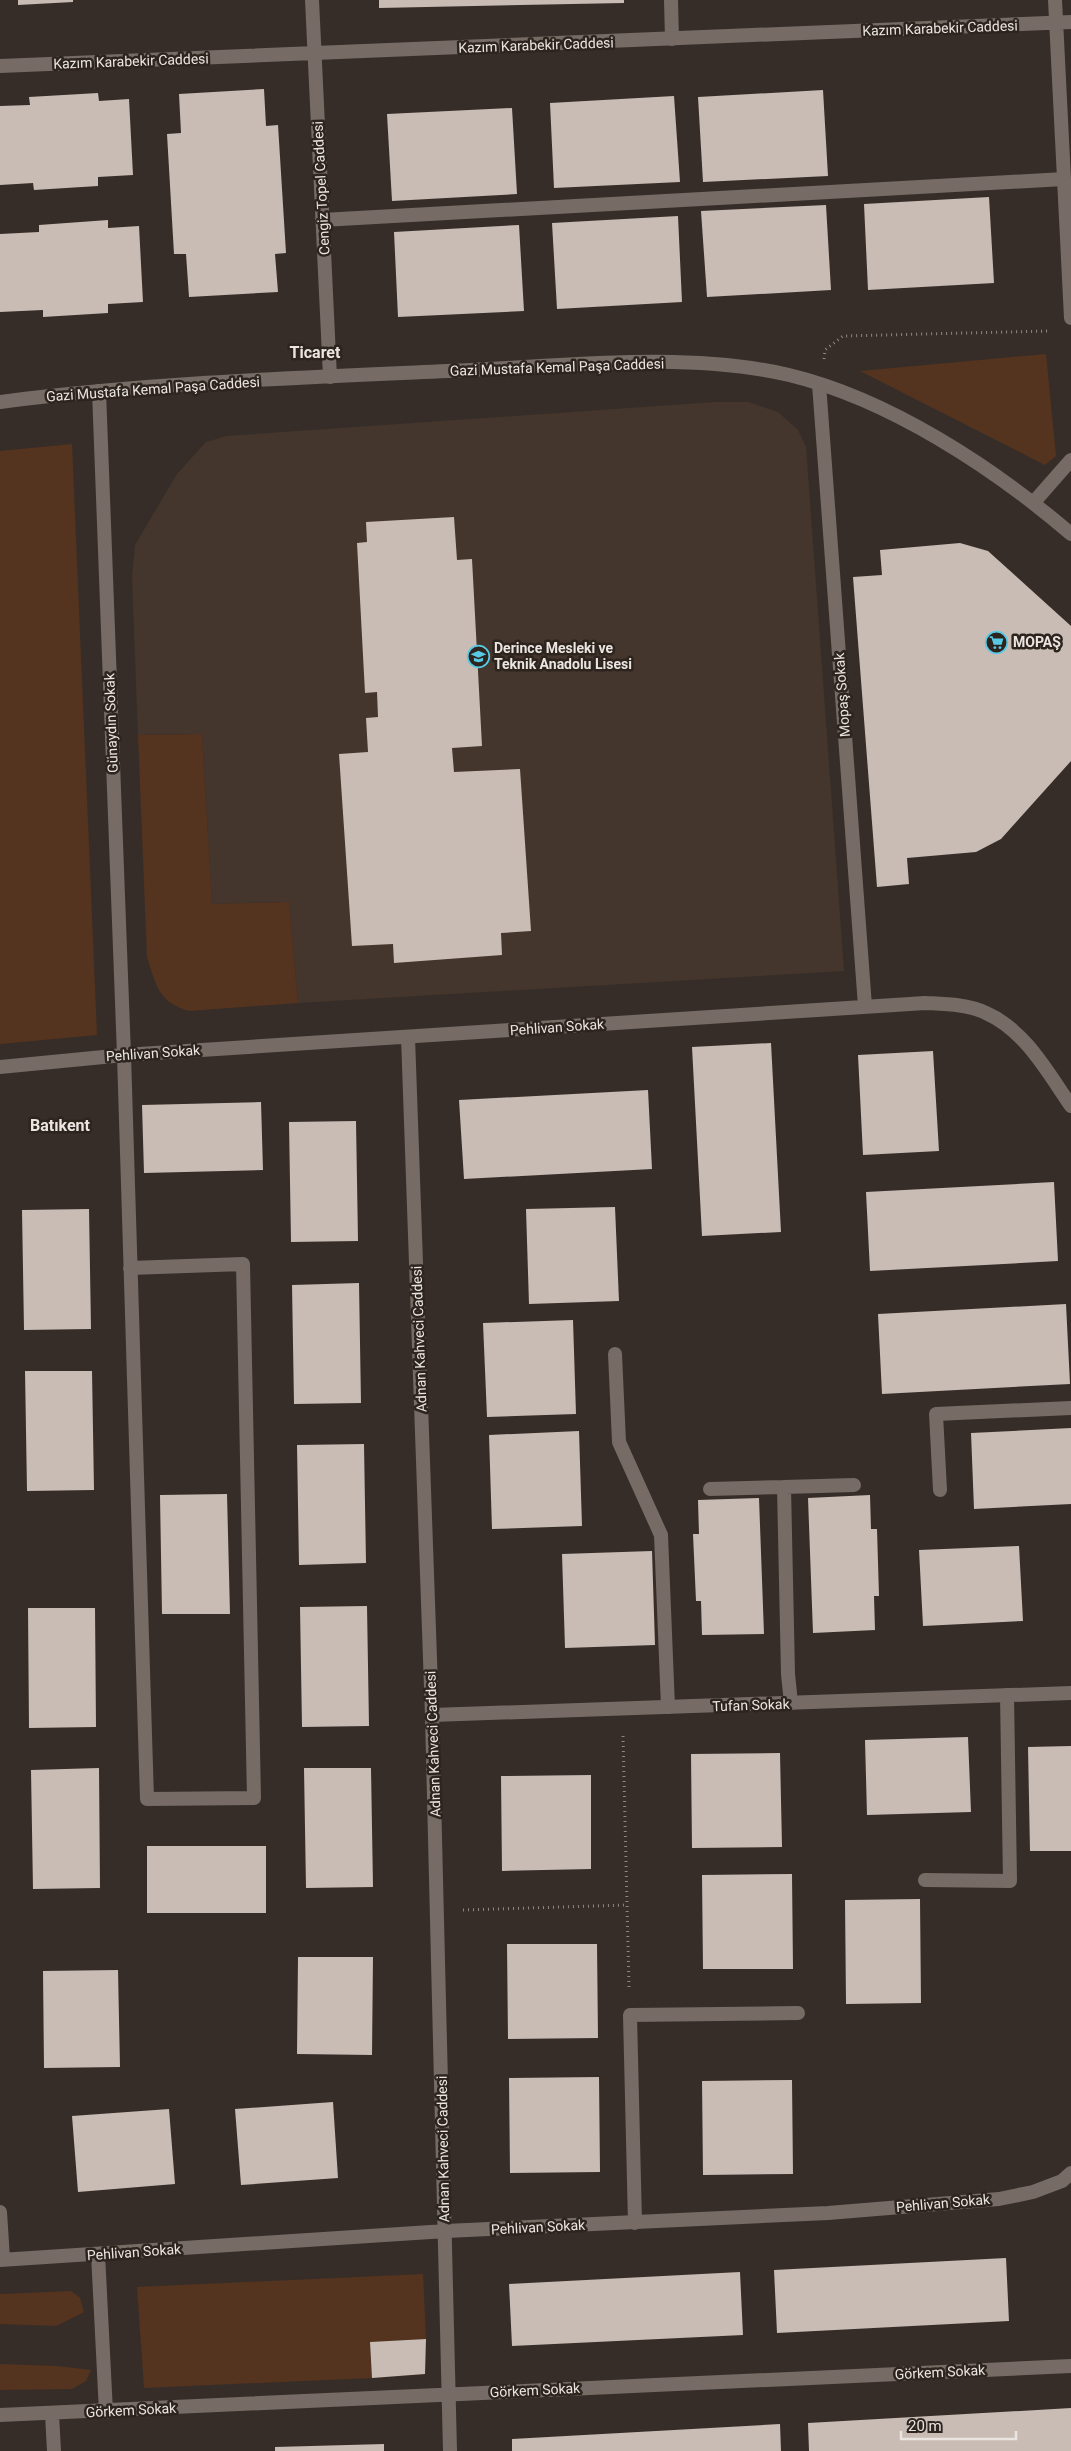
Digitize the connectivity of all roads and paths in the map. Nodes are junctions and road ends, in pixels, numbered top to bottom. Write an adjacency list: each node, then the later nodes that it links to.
1 (312, 0): 7 (street, Cengiz Topel Caddesi)
2 (671, 0): 6 (street)
3 (1055, 0): 5 (street)
4 (1071, 22): 5 (street, Kazım Karabekir Caddesi)
5 (1056, 23): 6 (street, Kazım Karabekir Caddesi); 9 (street)
6 (672, 39): 7 (street, Kazım Karabekir Caddesi)
7 (314, 55): 8 (street, Kazım Karabekir Caddesi); 10 (street, Cengiz Topel Caddesi)
8 (0, 66)
9 (1064, 179): 10 (street); 11 (street)
10 (322, 220): 13 (street, Cengiz Topel Caddesi)
11 (1071, 318)
12 (1051, 331): 14 (path)
13 (330, 377): 14 (street, Gazi Mustafa Kemal Paşa Caddesi); 15 (street, Gazi Mustafa Kemal Paşa Caddesi)
14 (818, 384): 18 (street, Gazi Mustafa Kemal Paşa Caddesi); 20 (street, Mopaş Sokak)
15 (99, 391): 16 (street, Gazi Mustafa Kemal Paşa Caddesi); 22 (street, Günaydın Sokak)
16 (0, 402)
17 (1071, 460): 18 (street)
18 (1034, 502): 19 (street, Gazi Mustafa Kemal Paşa Caddesi)
19 (1071, 534)
20 (865, 1006): 21 (street, Pehlivan Sokak); 24 (street, Pehlivan Sokak)
21 (408, 1036): 22 (street, Pehlivan Sokak); 37 (street, Adnan Kahveci Caddesi)
22 (124, 1055): 23 (street, Pehlivan Sokak); 25 (street, Günaydın Sokak)
23 (0, 1067)
24 (1071, 1106)
25 (130, 1268): 25 (street, Günaydın Sokak)
26 (616, 1354): 35 (street)
27 (1071, 1408): 31 (street)
28 (854, 1485): 29 (street)
29 (784, 1487): 30 (street); 34 (street)
30 (710, 1489)
31 (940, 1490)
32 (1071, 1693): 33 (street, Tufan Sokak)
33 (1007, 1695): 34 (street, Tufan Sokak); 38 (street)
34 (791, 1703): 35 (street, Tufan Sokak)
35 (668, 1708): 36 (street, Tufan Sokak)
36 (622, 1709): 37 (street, Tufan Sokak); 39 (path)
37 (432, 1715): 40 (street, Adnan Kahveci Caddesi)
38 (925, 1880)
39 (628, 1905): 40 (path); 42 (path)
40 (438, 1910): 46 (street, Adnan Kahveci Caddesi)
41 (798, 2013): 42 (street)
42 (630, 2016): 45 (street)
43 (1071, 2173): 45 (street, Pehlivan Sokak)
44 (0, 2212): 48 (street)
45 (635, 2223): 46 (street, Pehlivan Sokak)
46 (446, 2232): 47 (street, Pehlivan Sokak); 50 (street, Adnan Kahveci Caddesi)
47 (98, 2254): 48 (street, Pehlivan Sokak); 51 (street)
48 (2, 2260)
49 (1071, 2366): 50 (street, Görkem Sokak)
50 (447, 2394): 51 (street, Görkem Sokak); 55 (street, Adnan Kahveci Caddesi)
51 (106, 2412): 52 (street, Görkem Sokak)
52 (52, 2414): 53 (street, Görkem Sokak); 54 (street)
53 (0, 2416)
54 (54, 2451)
55 (450, 2451)

